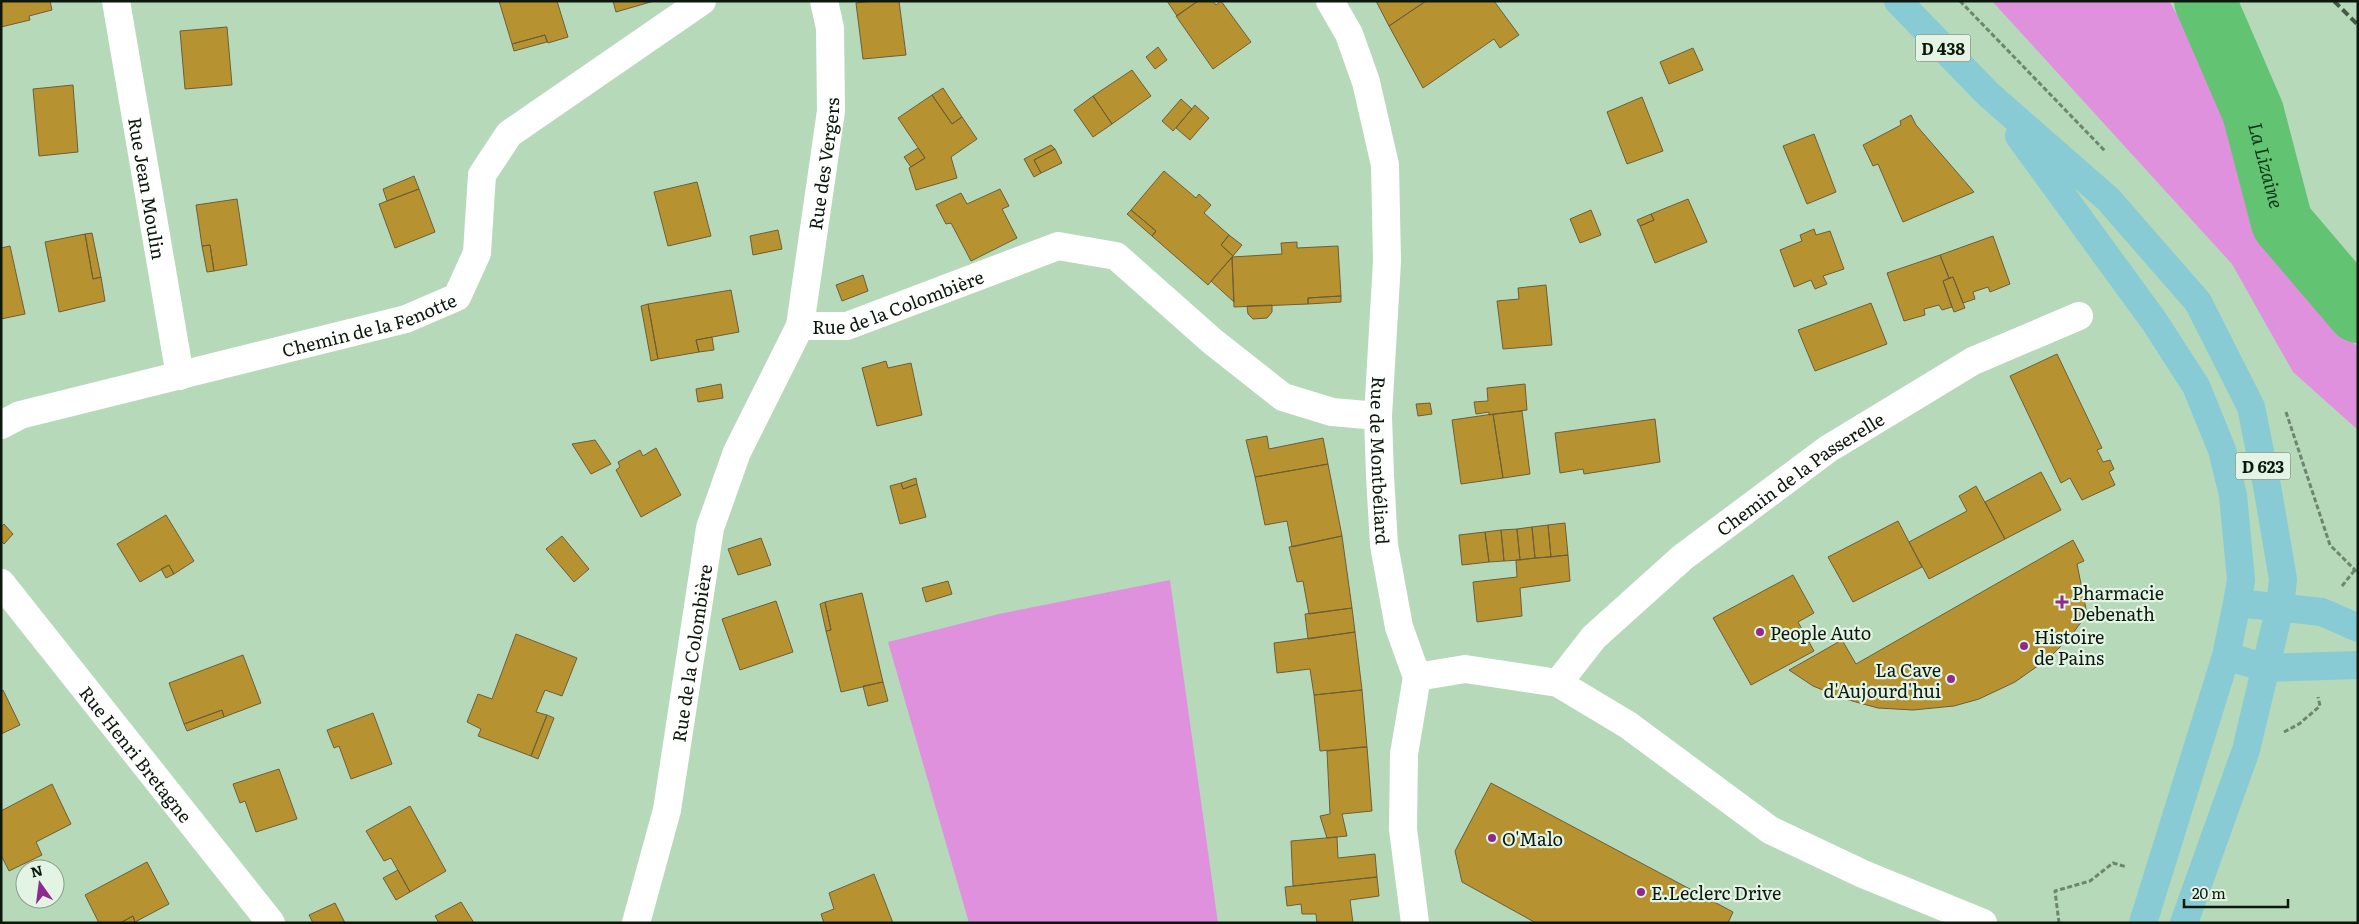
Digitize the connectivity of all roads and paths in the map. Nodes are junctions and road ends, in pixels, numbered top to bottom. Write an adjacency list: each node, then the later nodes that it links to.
1 (116, 1): 9 (street, Rue Jean Moulin)
2 (702, 1): 9 (street, Chemin de la Fenotte)
3 (824, 1): 8 (street, Rue des Vergers)
4 (1330, 1): 10 (street, Rue de Montbéliard)
5 (1898, 1): 6 (main road, D 438)
6 (1988, 94): 13 (main road, D 623); 14 (main road, D 623)
7 (2079, 316): 20 (street, Chemin de la Passerelle)
8 (800, 326): 10 (street, Rue de la Colombière); 22 (street, Rue de la Colombière)
9 (180, 376): 11 (street, Chemin de la Fenotte)
10 (1378, 416): 19 (street, Rue de Montbéliard)
11 (1, 425)
12 (1, 583): 21 (street, Rue Henri Bretagne)
13 (2237, 603): 14 (main road); 16 (main road, D 623)
14 (2280, 607): 15 (main road); 18 (main road, D 623)
15 (2358, 628)
16 (2226, 656): 18 (main road); 25 (main road, D 623)
17 (2358, 665): 18 (main road)
18 (2266, 668): 26 (main road, D 623)
19 (1417, 677): 20 (street); 23 (street, Rue de Montbéliard)
20 (1558, 683): 24 (street)
21 (271, 923)
22 (636, 923)
23 (1414, 923)
24 (1983, 923)
25 (2143, 923)
26 (2184, 923)

